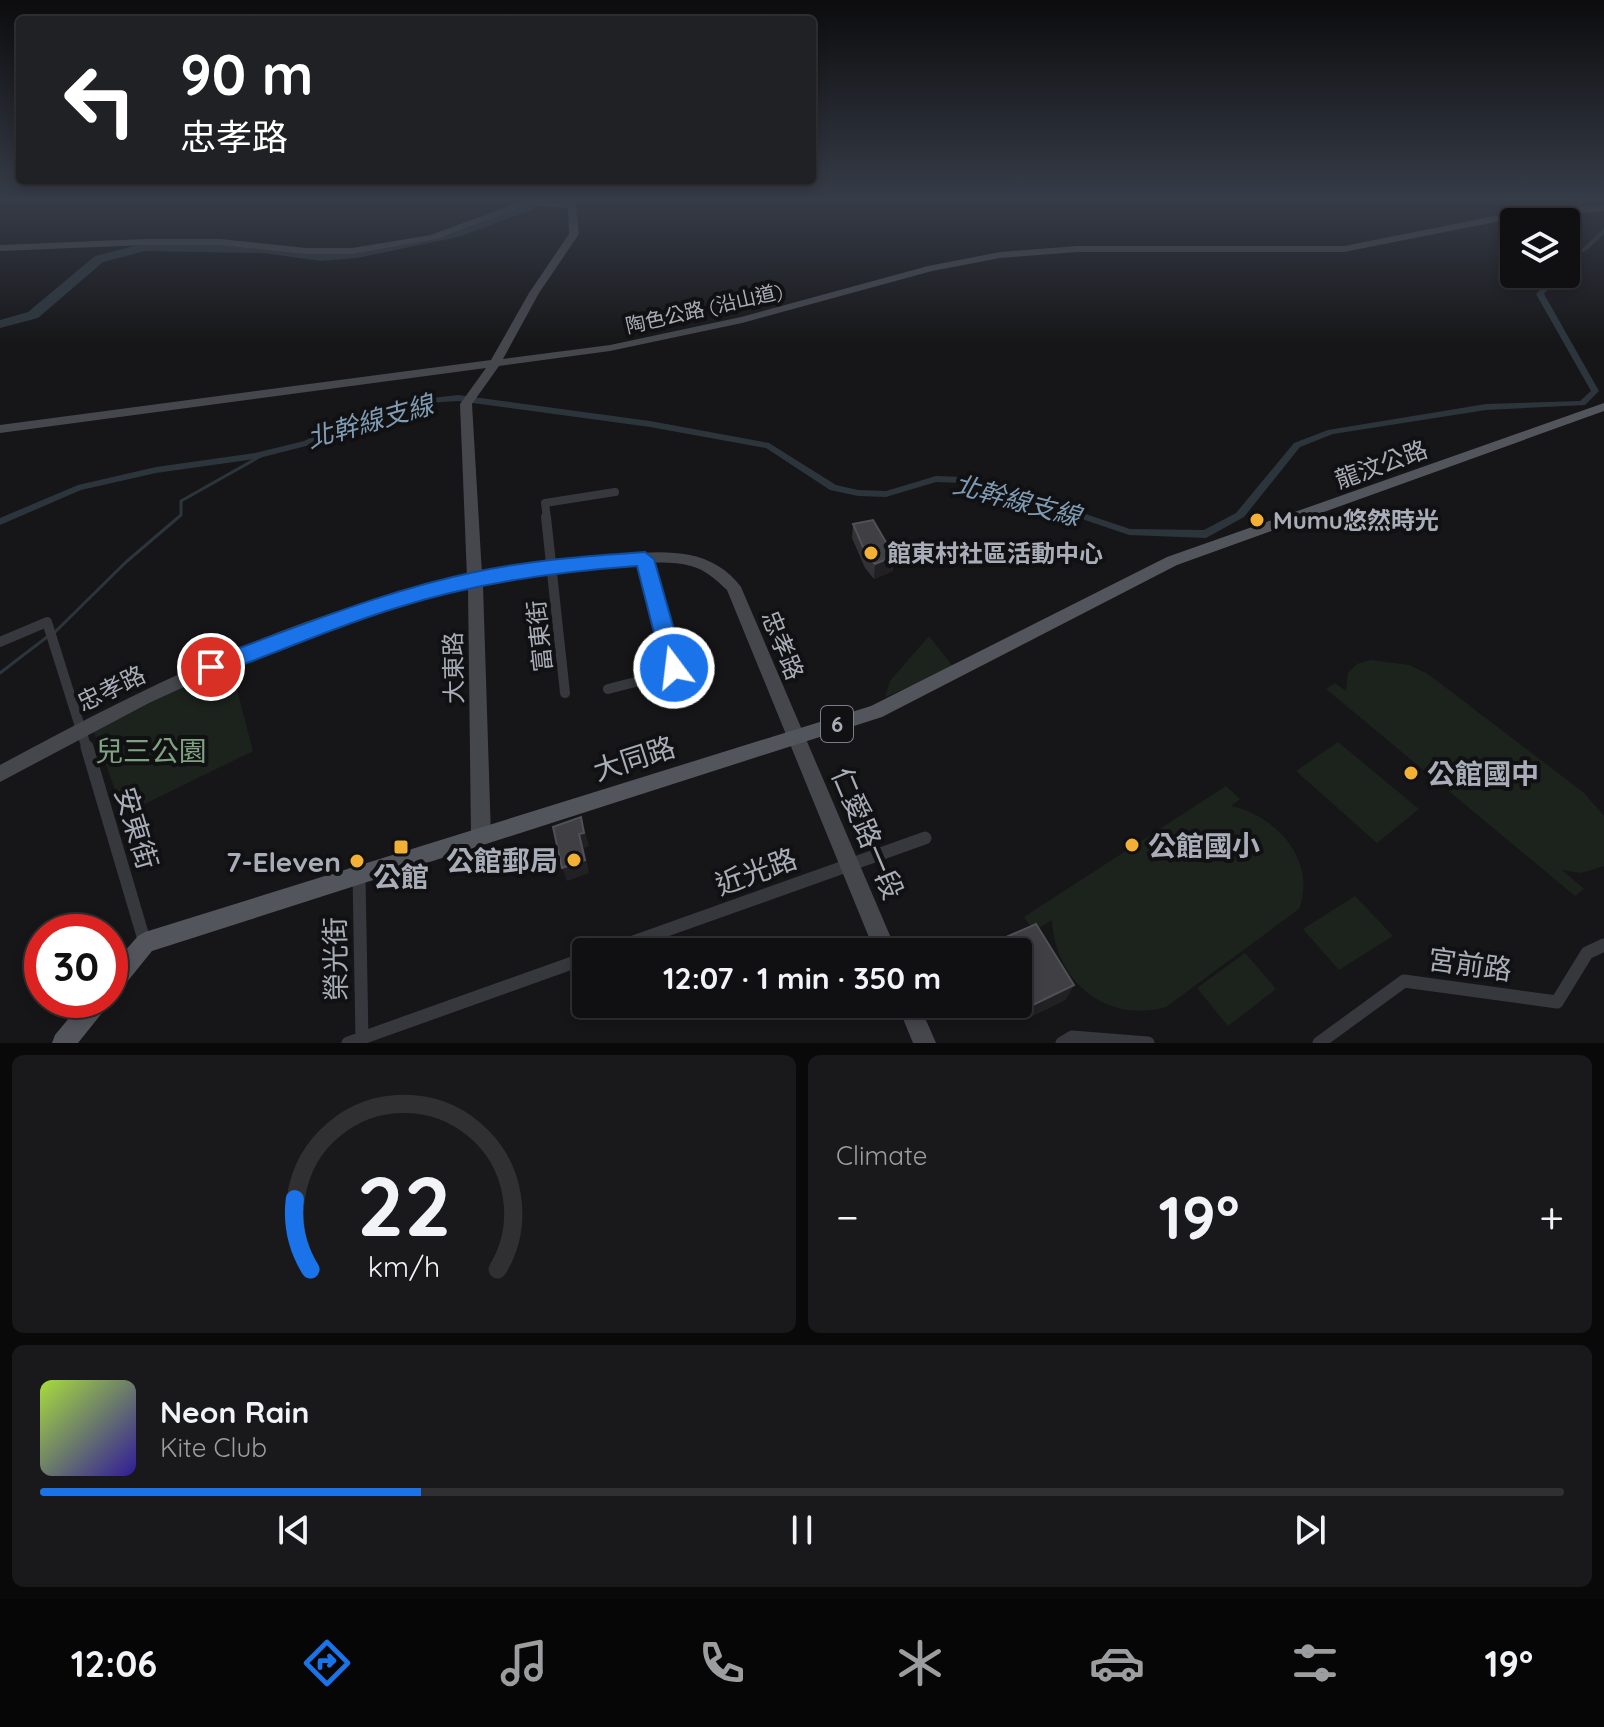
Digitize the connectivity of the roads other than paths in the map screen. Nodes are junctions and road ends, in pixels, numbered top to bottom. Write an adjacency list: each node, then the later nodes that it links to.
1 (32, 247): 6 (street)
2 (265, 247): 3 (street)
3 (377, 247)
4 (565, 247): 7 (street)
5 (1356, 247): 7 (street, 陶色公路 (沿山道))
6 (0, 248)
7 (495, 364): 9 (street, 陶色公路 (沿山道)); 14 (street, 大東路)
8 (1604, 407): 12 (main road, 龍汶公路 / 6)
9 (0, 429)
10 (615, 492): 13 (street, 富東街)
11 (645, 559): 13 (street, 忠孝路); 16 (street); 19 (street, 忠孝路)
12 (1172, 561): 19 (main road, 大同路 / 6)
13 (551, 566): 14 (street, 忠孝路); 17 (street, 富東街)
14 (475, 579): 18 (street, 忠孝路); 21 (street, 大東路)
15 (0, 642): 18 (street, 安東街)
16 (608, 689)
17 (565, 693)
18 (80, 729): 20 (street, 忠孝路); 27 (street, 安東街)
19 (795, 737): 21 (main road, 大同路 / 6); 23 (street, 仁愛路一段)
20 (0, 774)
21 (481, 837): 24 (main road, 大同路 / 6)
22 (925, 838): 23 (street, 近光路)
23 (849, 865): 25 (street, 近光路); 26 (street, 仁愛路一段)
24 (359, 875): 27 (main road, 大同路 / 6); 33 (street, 榮光街)
25 (644, 938)
26 (880, 938)
27 (145, 943): 29 (main road)
28 (1604, 945): 38 (street, 宮前路)
29 (128, 963)
30 (572, 963): 33 (street)
31 (83, 1018): 34 (main road)
32 (914, 1018): 35 (street)
33 (358, 1041)
34 (63, 1043)
35 (925, 1043)
36 (1062, 1043): 37 (street)
37 (1148, 1043)
38 (1319, 1043)

